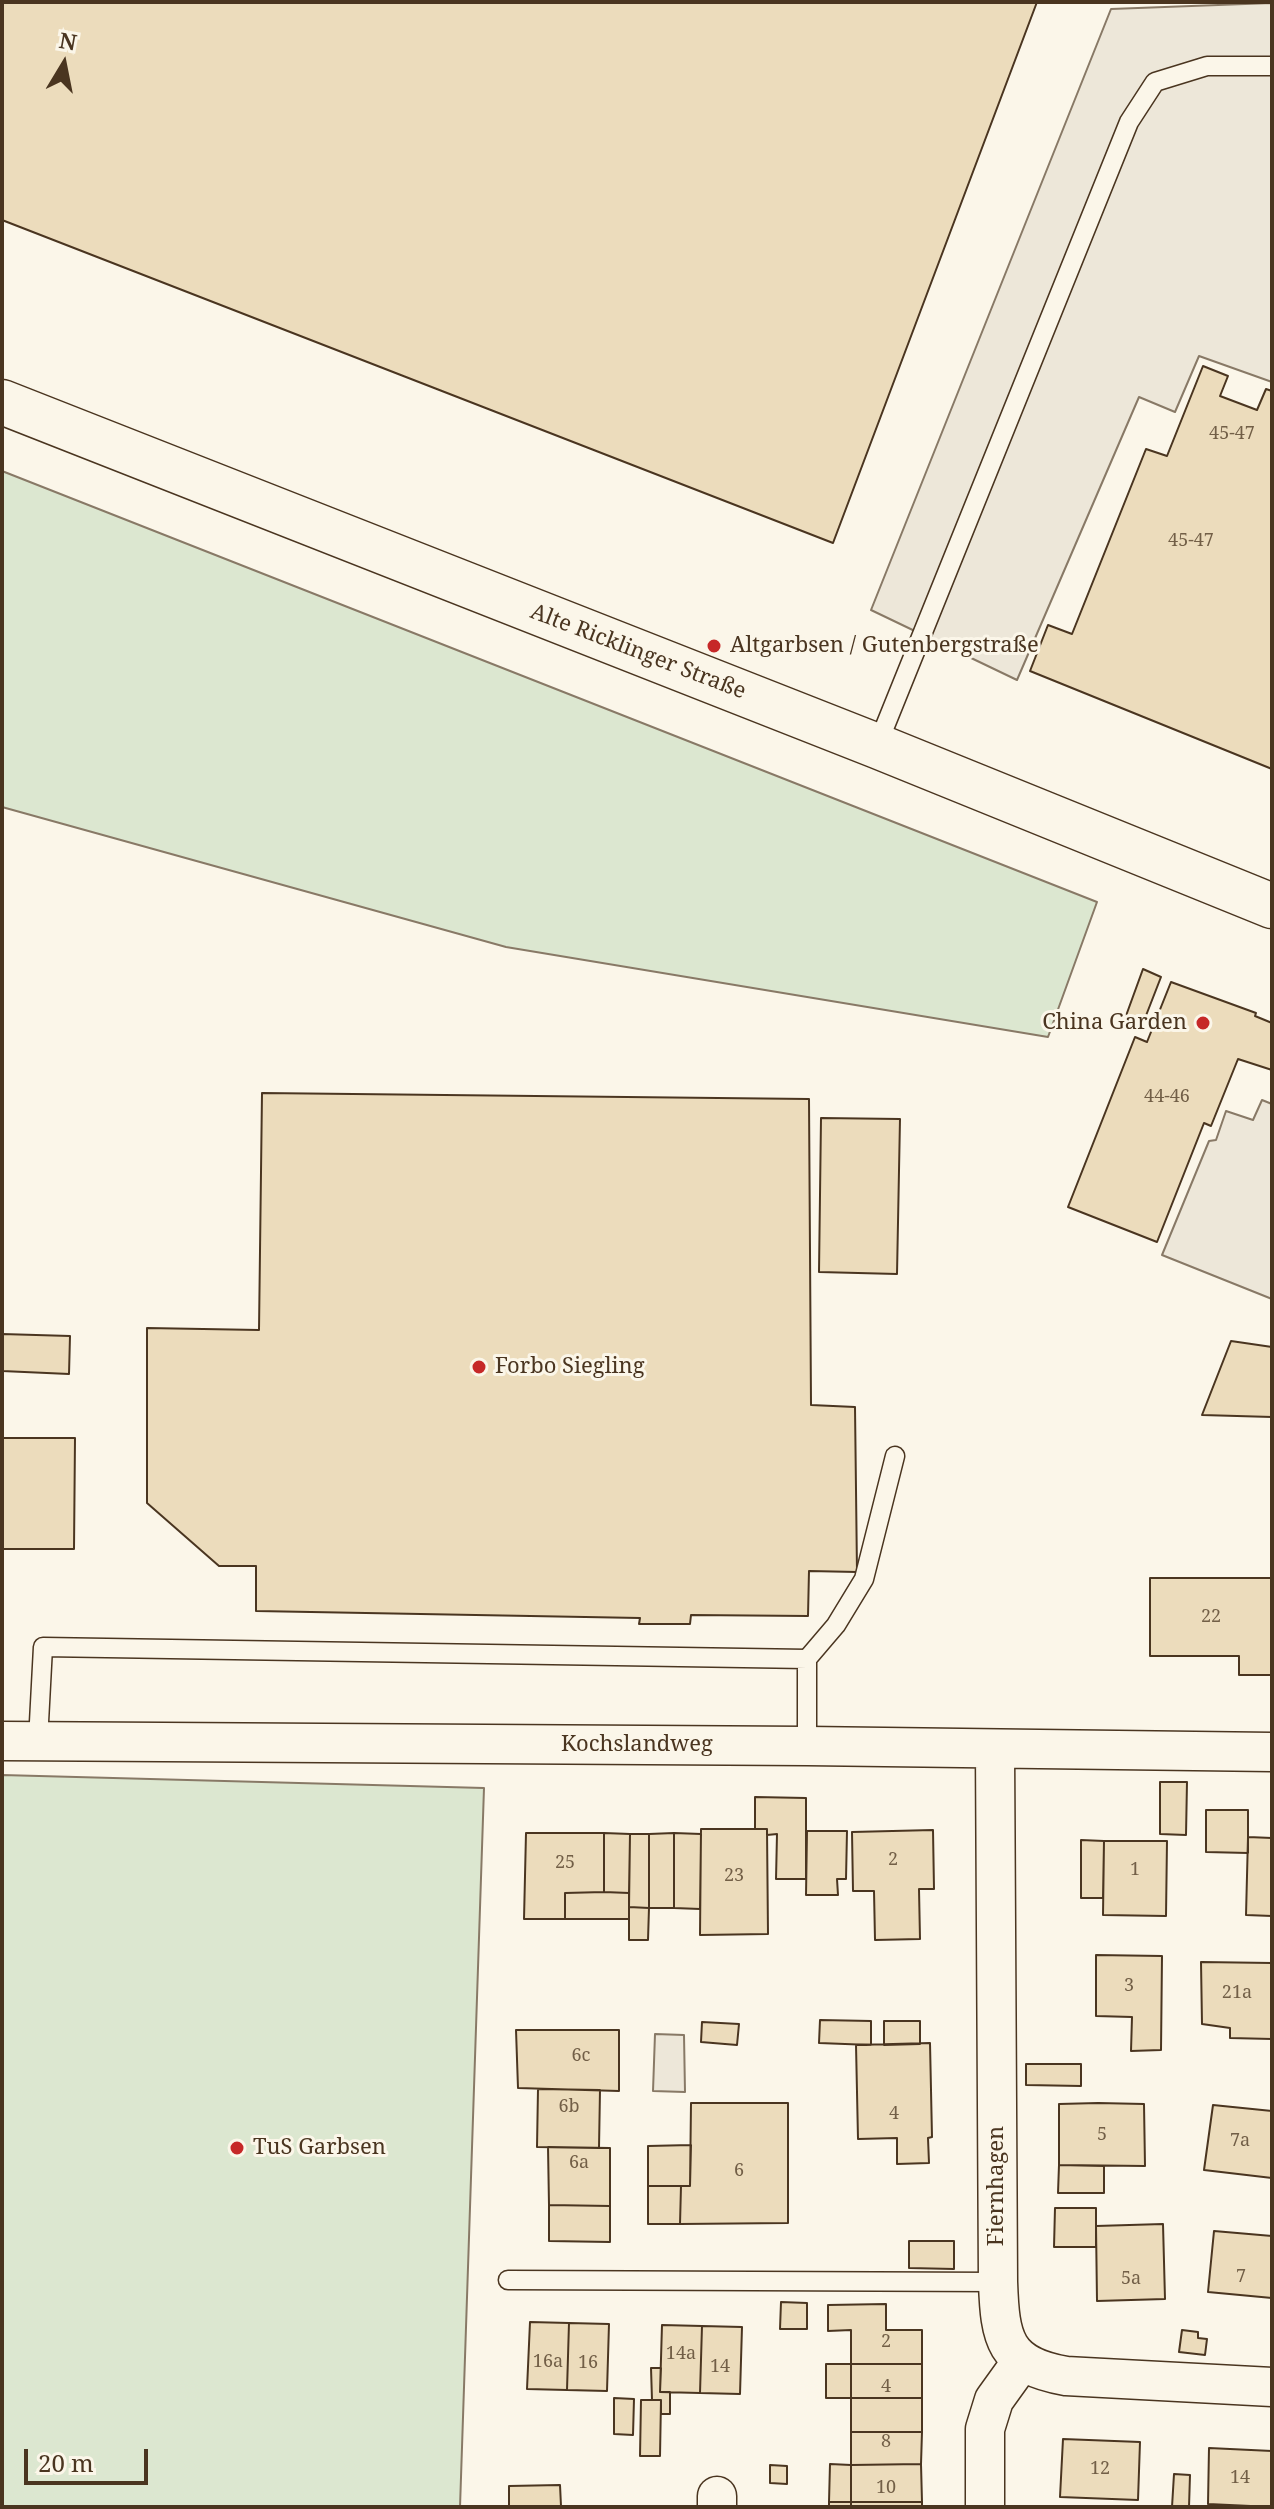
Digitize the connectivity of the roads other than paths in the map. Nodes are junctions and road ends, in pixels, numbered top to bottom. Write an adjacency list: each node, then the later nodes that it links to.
1 (1272, 66): 3 (lane)
2 (2, 402): 3 (street, Alte Ricklinger Straße)
3 (877, 746): 4 (street, Alte Ricklinger Straße)
4 (1272, 906)
5 (895, 1456): 6 (lane)
6 (807, 1659): 7 (lane); 8 (lane)
7 (20, 1741): 8 (street, Kochslandweg)
8 (807, 1746): 9 (street, Kochslandweg)
9 (995, 1750): 10 (street, Kochslandweg); 12 (street, Fiernhagen)
10 (1272, 1752)
11 (508, 2280): 12 (lane)
12 (998, 2282): 13 (street, Fiernhagen)
13 (1022, 2361): 14 (street); 15 (street)
14 (1272, 2387)
15 (985, 2507)

